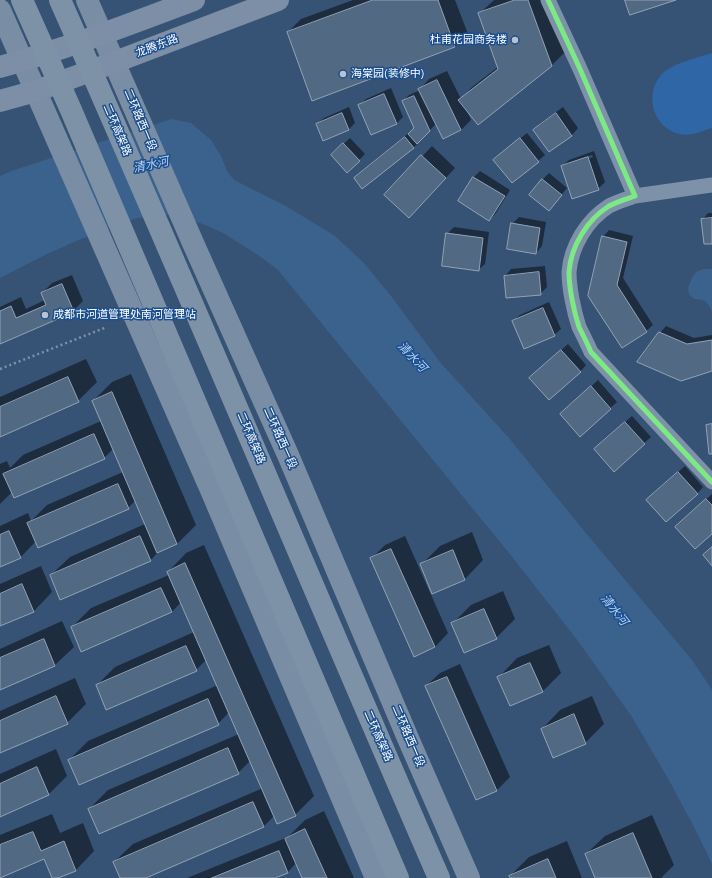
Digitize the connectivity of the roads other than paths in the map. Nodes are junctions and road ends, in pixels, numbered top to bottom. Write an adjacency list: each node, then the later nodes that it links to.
1 (22, 0): 18 (highway, bridge)
2 (60, 0): 19 (highway, 二环高架路, bridge)
3 (87, 0): 8 (main road, 二环路西一段)
4 (194, 0): 8 (main road)
5 (278, 0): 10 (main road, 龙腾东路)
6 (548, 0): 15 (street)
7 (0, 10): 9 (main road)
8 (102, 34): 9 (main road); 10 (main road, 二环路西一段)
9 (23, 60): 11 (main road); 12 (main road)
10 (115, 62): 12 (main road, 龙腾东路); 20 (main road, 二环路西一段)
11 (0, 67)
12 (36, 90): 13 (main road, 龙腾东路); 17 (main road)
13 (0, 100)
14 (712, 185): 15 (street)
15 (635, 196): 16 (street)
16 (712, 482)
17 (376, 878)
18 (398, 878)
19 (439, 878)
20 (470, 878)

